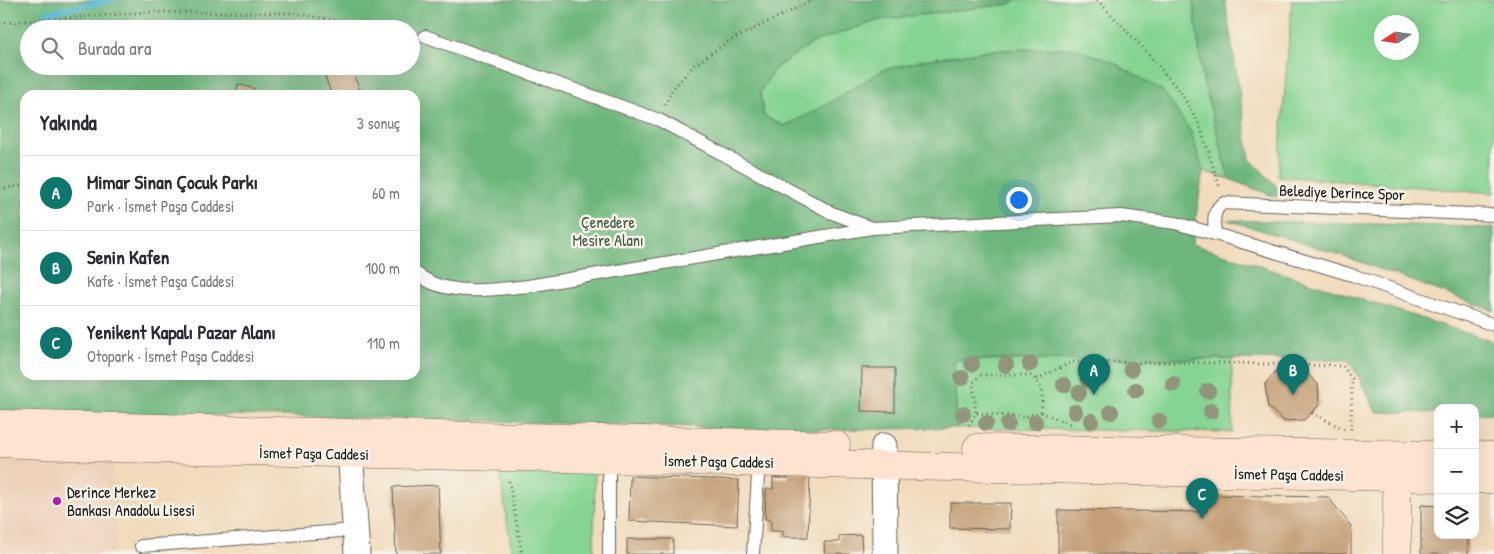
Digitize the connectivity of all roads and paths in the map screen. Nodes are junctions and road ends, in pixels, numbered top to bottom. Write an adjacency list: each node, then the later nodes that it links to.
1 (813, 0): 7 (path)
2 (40, 20): 3 (path)
3 (332, 20)
4 (20, 22): 5 (path)
5 (0, 23)
6 (425, 36): 7 (lane)
7 (659, 120): 11 (lane)
8 (20, 186): 9 (path)
9 (0, 189)
10 (1494, 215): 12 (lane, Belediye Derince Spor)
11 (872, 228): 12 (lane); 13 (lane)
12 (1215, 234): 14 (lane)
13 (420, 276)
14 (1494, 325)
15 (1037, 379): 15 (path); 18 (path)
16 (1312, 412): 18 (path)
17 (0, 424): 21 (main road, İsmet Paşa Caddesi)
18 (1351, 432): 19 (path)
19 (1345, 436)
20 (0, 443): 21 (main road, İsmet Paşa Caddesi)
21 (350, 443): 22 (main road, İsmet Paşa Caddesi); 28 (main road, İsmet Paşa Caddesi); 33 (street)
22 (609, 449): 23 (main road, İsmet Paşa Caddesi); 28 (main road, İsmet Paşa Caddesi); 36 (lane)
23 (760, 452): 24 (main road, İsmet Paşa Caddesi); 37 (lane)
24 (884, 455): 29 (main road, İsmet Paşa Caddesi); 38 (street)
25 (1479, 455): 27 (main road)
26 (1434, 456): 29 (main road, İsmet Paşa Caddesi)
27 (1494, 456)
28 (505, 457): 35 (path)
29 (1397, 466): 30 (main road, İsmet Paşa Caddesi); 39 (main road)
30 (1434, 477)
31 (1479, 479): 32 (main road)
32 (1494, 479)
33 (356, 542): 34 (lane)
34 (141, 546)
35 (522, 554)
36 (609, 554)
37 (753, 554)
38 (885, 554)
39 (1397, 554)

